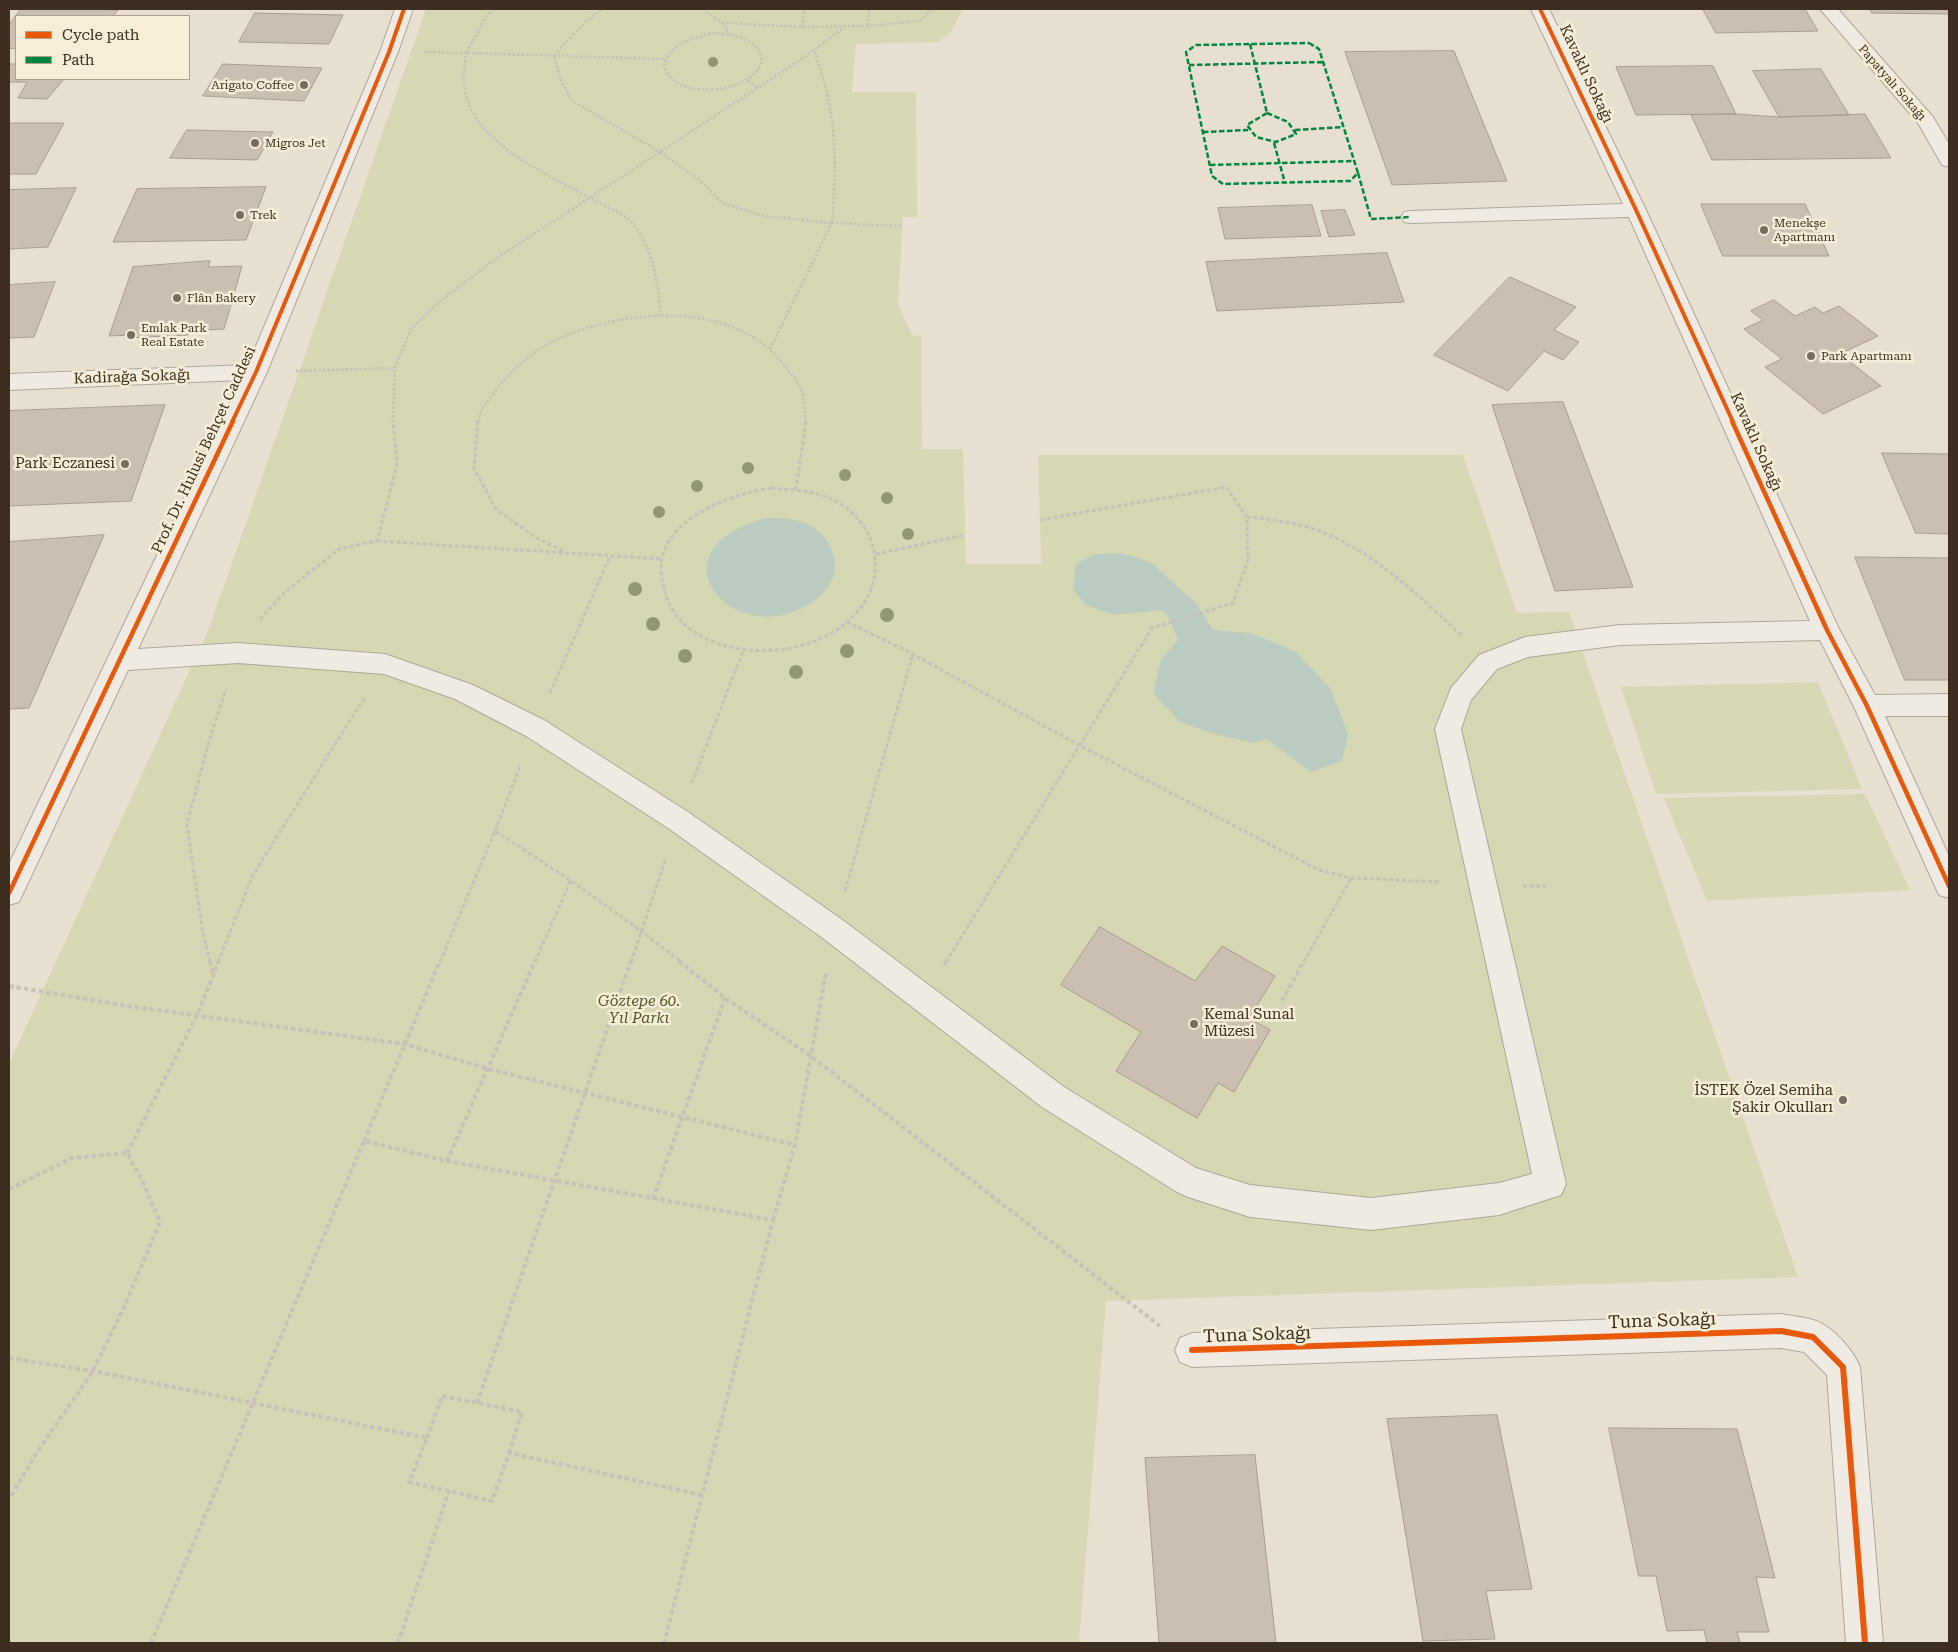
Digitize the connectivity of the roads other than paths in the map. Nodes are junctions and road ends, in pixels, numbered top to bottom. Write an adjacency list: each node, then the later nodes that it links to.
1 (404, 9): 7 (street, Prof. Dr. Hulusi Behçet Caddesi)
2 (1540, 9): 5 (street, Kavaklı Sokağı)
3 (1829, 9): 4 (street, Papatyalı Sokağı)
4 (1949, 162)
5 (1636, 210): 6 (street); 9 (street, Kavaklı Sokağı)
6 (1411, 217)
7 (256, 372): 8 (street, Kadirağa Sokağı); 10 (street, Prof. Dr. Hulusi Behçet Caddesi)
8 (9, 382)
9 (1827, 630): 10 (street); 12 (street, Kavaklı Sokağı)
10 (118, 660): 13 (street, Prof. Dr. Hulusi Behçet Caddesi)
11 (1949, 705): 12 (street)
12 (1867, 706): 14 (street, Kavaklı Sokağı)
13 (16, 862): 15 (street, Prof. Dr. Hulusi Behçet Caddesi)
14 (1949, 886)
15 (9, 893)
16 (1192, 1350): 17 (street, Tuna Sokağı)
17 (1865, 1643)

